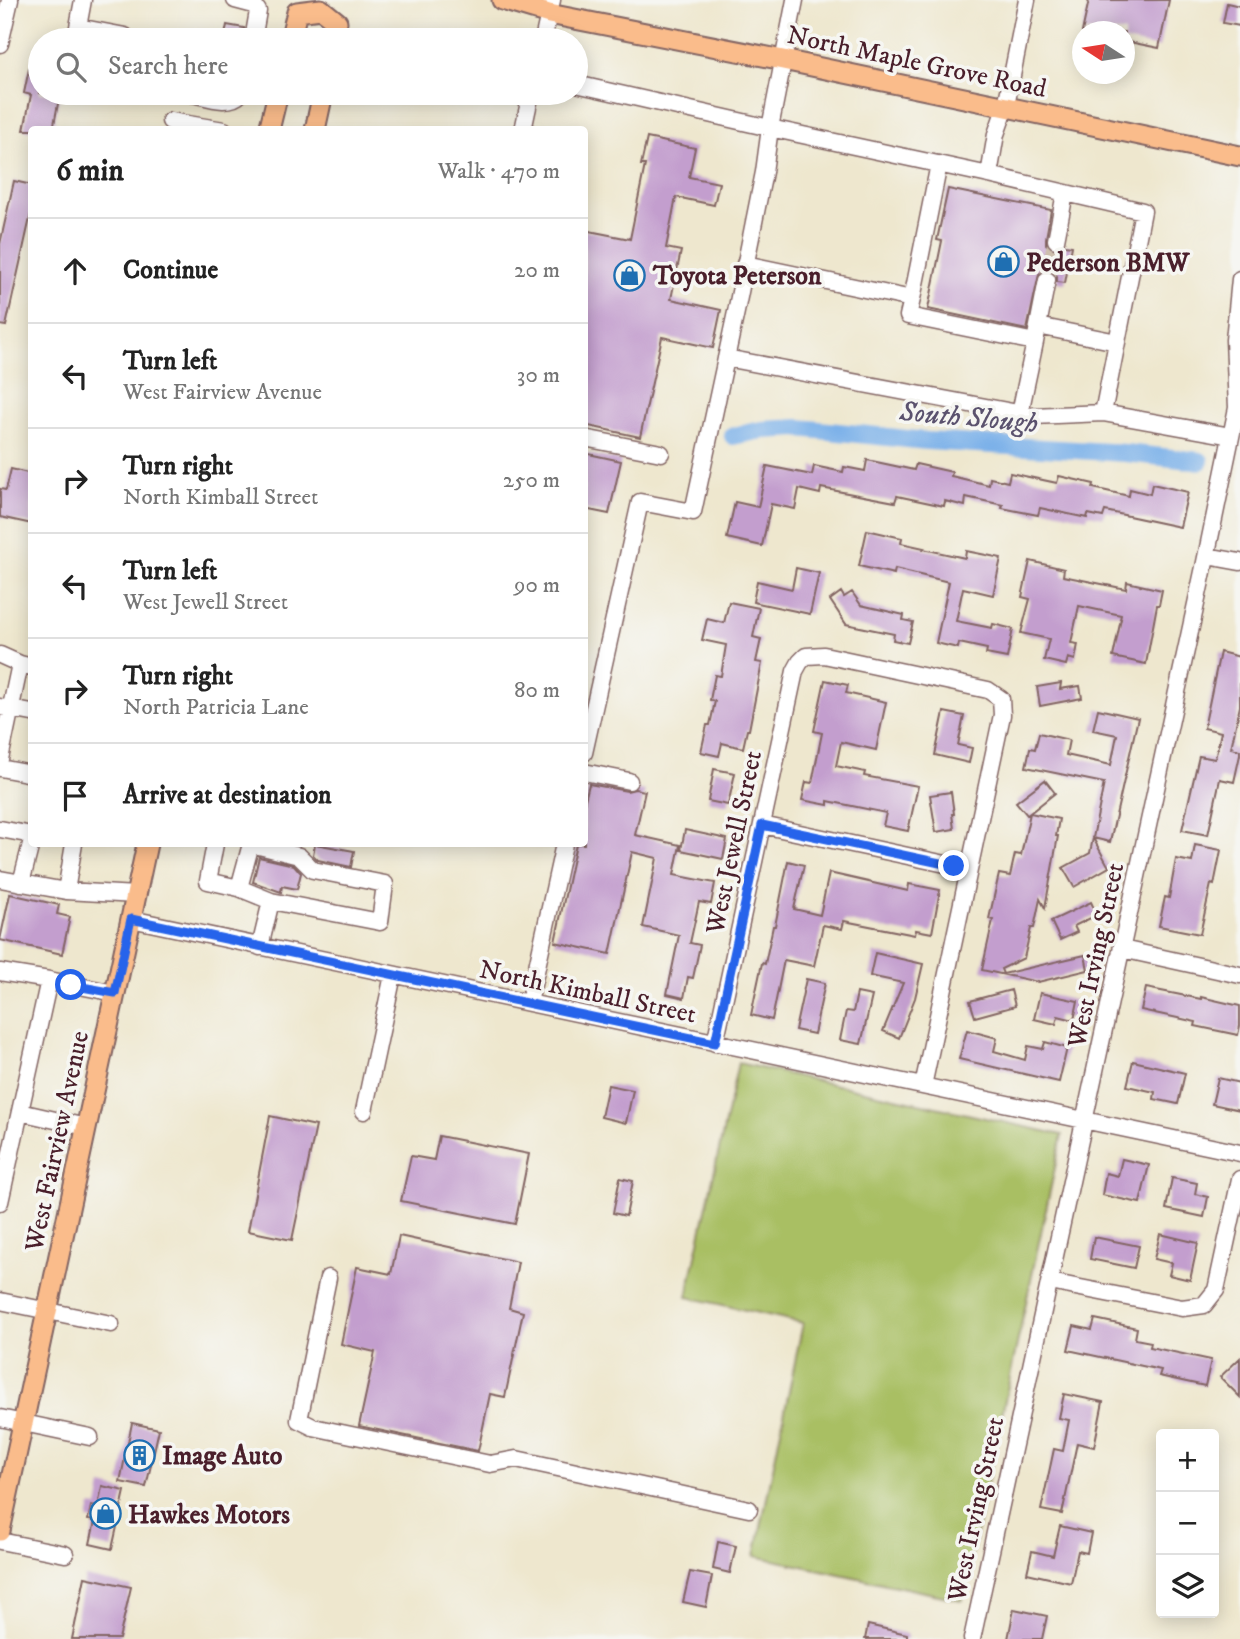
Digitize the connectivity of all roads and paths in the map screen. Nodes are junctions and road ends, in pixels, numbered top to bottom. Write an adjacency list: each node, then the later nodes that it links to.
1 (10, 0): 14 (street)
2 (83, 0): 9 (street)
3 (234, 0): 10 (street)
4 (502, 0): 8 (main road, North Maple Grove Road)
5 (795, 0): 15 (street)
6 (1027, 0): 20 (street)
7 (322, 4): 11 (main road); 12 (main road)
8 (550, 7): 13 (street); 15 (main road, North Maple Grove Road)
9 (83, 28)
10 (255, 28)
11 (293, 28)
12 (336, 28)
13 (546, 28)
14 (0, 44)
15 (783, 60): 20 (main road, North Maple Grove Road); 26 (street)
16 (588, 87): 26 (street)
17 (275, 105): 23 (main road)
18 (320, 105): 24 (main road)
19 (528, 105): 25 (street)
20 (1006, 106): 27 (main road, North Maple Grove Road); 29 (street)
21 (170, 121): 22 (street)
22 (201, 126)
23 (270, 126)
24 (316, 126)
25 (524, 126)
26 (771, 128): 28 (street); 32 (street)
27 (1240, 156)
28 (939, 164): 29 (street); 35 (street)
29 (989, 175): 30 (street)
30 (1065, 193): 31 (street); 37 (street)
31 (1056, 240)
32 (745, 264): 35 (street); 38 (street)
33 (1240, 279): 39 (street, West Irving Street)
34 (1047, 280): 36 (street)
35 (912, 299): 36 (street)
36 (1036, 334): 37 (street); 40 (street)
37 (1117, 342): 41 (street)
38 (726, 358): 40 (street); 51 (street)
39 (1238, 374): 42 (street, West Irving Street)
40 (1020, 413): 41 (street)
41 (1102, 414): 42 (street)
42 (1231, 436): 45 (street, West Irving Street)
43 (588, 439): 44 (street)
44 (661, 453)
45 (1207, 556): 46 (street); 76 (street, West Irving Street)
46 (1240, 562)
47 (0, 655): 48 (street)
48 (26, 666): 49 (street)
49 (5, 708): 50 (street); 52 (street)
50 (28, 712)
51 (588, 734)
52 (0, 759)
53 (0, 768): 54 (street)
54 (28, 773)
55 (588, 773): 56 (street)
56 (629, 781)
57 (762, 825): 67 (street); 67 (street, West Jewell Street); 83 (street, West Jewell Street)
58 (0, 829): 59 (street)
59 (28, 836)
60 (30, 847): 69 (street)
61 (73, 847): 71 (street)
62 (146, 847): 72 (main road, West Fairview Avenue)
63 (214, 847): 70 (street)
64 (250, 847): 70 (street)
65 (263, 847): 73 (street)
66 (563, 847): 82 (street)
67 (969, 869): 84 (street)
68 (0, 878): 69 (street)
69 (21, 883): 71 (street)
70 (239, 888): 73 (street)
71 (66, 891): 72 (street)
72 (136, 895): 74 (main road, West Fairview Avenue)
73 (271, 901): 75 (street)
74 (131, 919): 75 (street, North Kimball Street); 81 (main road, West Fairview Avenue)
75 (260, 947): 78 (street, North Kimball Street)
76 (1122, 949): 79 (street); 87 (street, West Irving Street)
77 (0, 972): 80 (street)
78 (393, 975): 82 (street, North Kimball Street); 85 (street)
79 (1240, 975)
80 (49, 980): 81 (street); 86 (street)
81 (115, 993): 88 (main road, West Fairview Avenue)
82 (529, 1003): 83 (street, North Kimball Street)
83 (715, 1043): 84 (street, North Kimball Street)
84 (923, 1086): 87 (street, North Kimball Street)
85 (364, 1111)
86 (20, 1112): 88 (street); 91 (street)
87 (1084, 1120): 89 (street, North Kimball Street); 93 (street, West Irving Street)
88 (86, 1127): 95 (main road, West Fairview Avenue)
89 (1240, 1153)
90 (1240, 1179): 93 (street)
91 (0, 1202)
92 (328, 1278): 100 (street)
93 (1050, 1282): 104 (street, West Irving Street)
94 (0, 1301): 95 (street)
95 (47, 1310): 96 (street); 98 (main road, West Fairview Avenue)
96 (111, 1324)
97 (0, 1418): 98 (street)
98 (23, 1423): 99 (street); 101 (main road, West Fairview Avenue)
99 (90, 1437)
100 (749, 1508)
101 (0, 1531)
102 (0, 1541): 103 (street)
103 (65, 1554)
104 (972, 1639)

